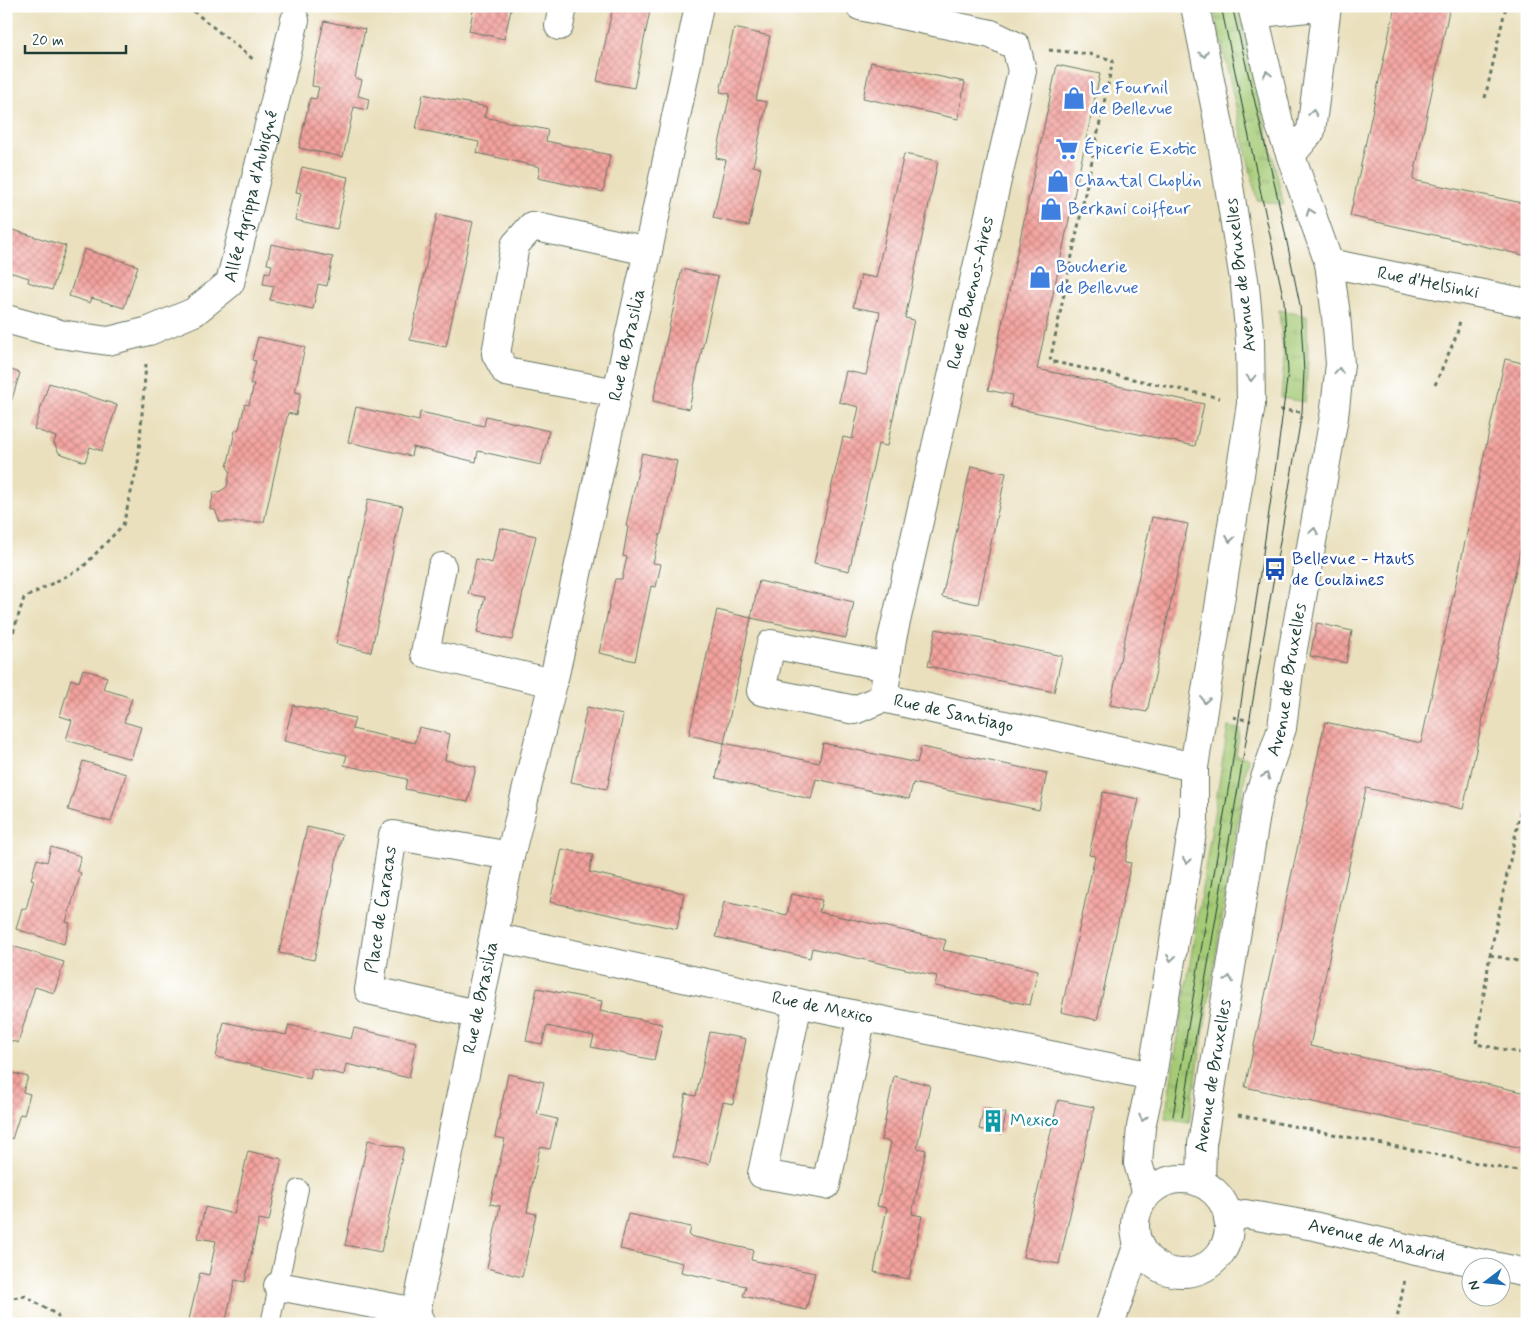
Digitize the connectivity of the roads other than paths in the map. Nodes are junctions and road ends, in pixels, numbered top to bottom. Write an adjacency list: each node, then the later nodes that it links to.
1 (699, 6): 8 (street, Rue de Brasilia)
2 (860, 6): 14 (street, Rue de Buenos-Aires)
3 (1194, 6): 17 (street, Avenue de Bruxelles, one-way to 17)
4 (1253, 6): 5 (street); 7 (street, Avenue de Bruxelles, one-way to 4)
5 (1327, 6): 7 (street, one-way to 5)
6 (295, 20): 11 (street, Allée Agrippa d'Aubigné)
7 (1290, 155): 9 (street, Avenue de Bruxelles, one-way to 7)
8 (648, 250): 12 (street, Rue de Brasilia); 12 (street)
9 (1328, 263): 10 (street, Rue d'Helsinki); 24 (street, Avenue de Bruxelles, one-way to 9)
10 (1527, 303)
11 (6, 319)
12 (617, 394): 15 (street, Rue de Brasilia)
13 (442, 567): 15 (street)
14 (888, 667): 16 (street, Rue de Buenos-Aires); 16 (street, Rue de Santiago)
15 (553, 683): 18 (street, Rue de Brasilia)
16 (883, 698): 17 (street, Rue de Santiago)
17 (1194, 766): 23 (street, Avenue de Bruxelles, one-way to 23)
18 (510, 856): 19 (street, Rue de Brasilia); 21 (street, Place de Caracas)
19 (494, 937): 20 (street, Rue de Mexico); 21 (street, Rue de Brasilia)
20 (798, 1003): 22 (street, Rue de Mexico); 22 (street)
21 (476, 1014): 31 (street, Rue de Brasilia)
22 (862, 1016): 23 (street, Rue de Mexico)
23 (1152, 1076): 26 (street, Avenue de Bruxelles, one-way to 26)
24 (1201, 1183): 26 (street); 27 (street)
25 (299, 1189): 30 (lane)
26 (1147, 1194): 28 (street)
27 (1228, 1219): 28 (street); 29 (street, Avenue de Madrid)
28 (1138, 1244): 33 (street)
29 (1527, 1273)
30 (278, 1286): 31 (street); 32 (lane)
31 (418, 1318)
32 (270, 1324)
33 (1110, 1324)

